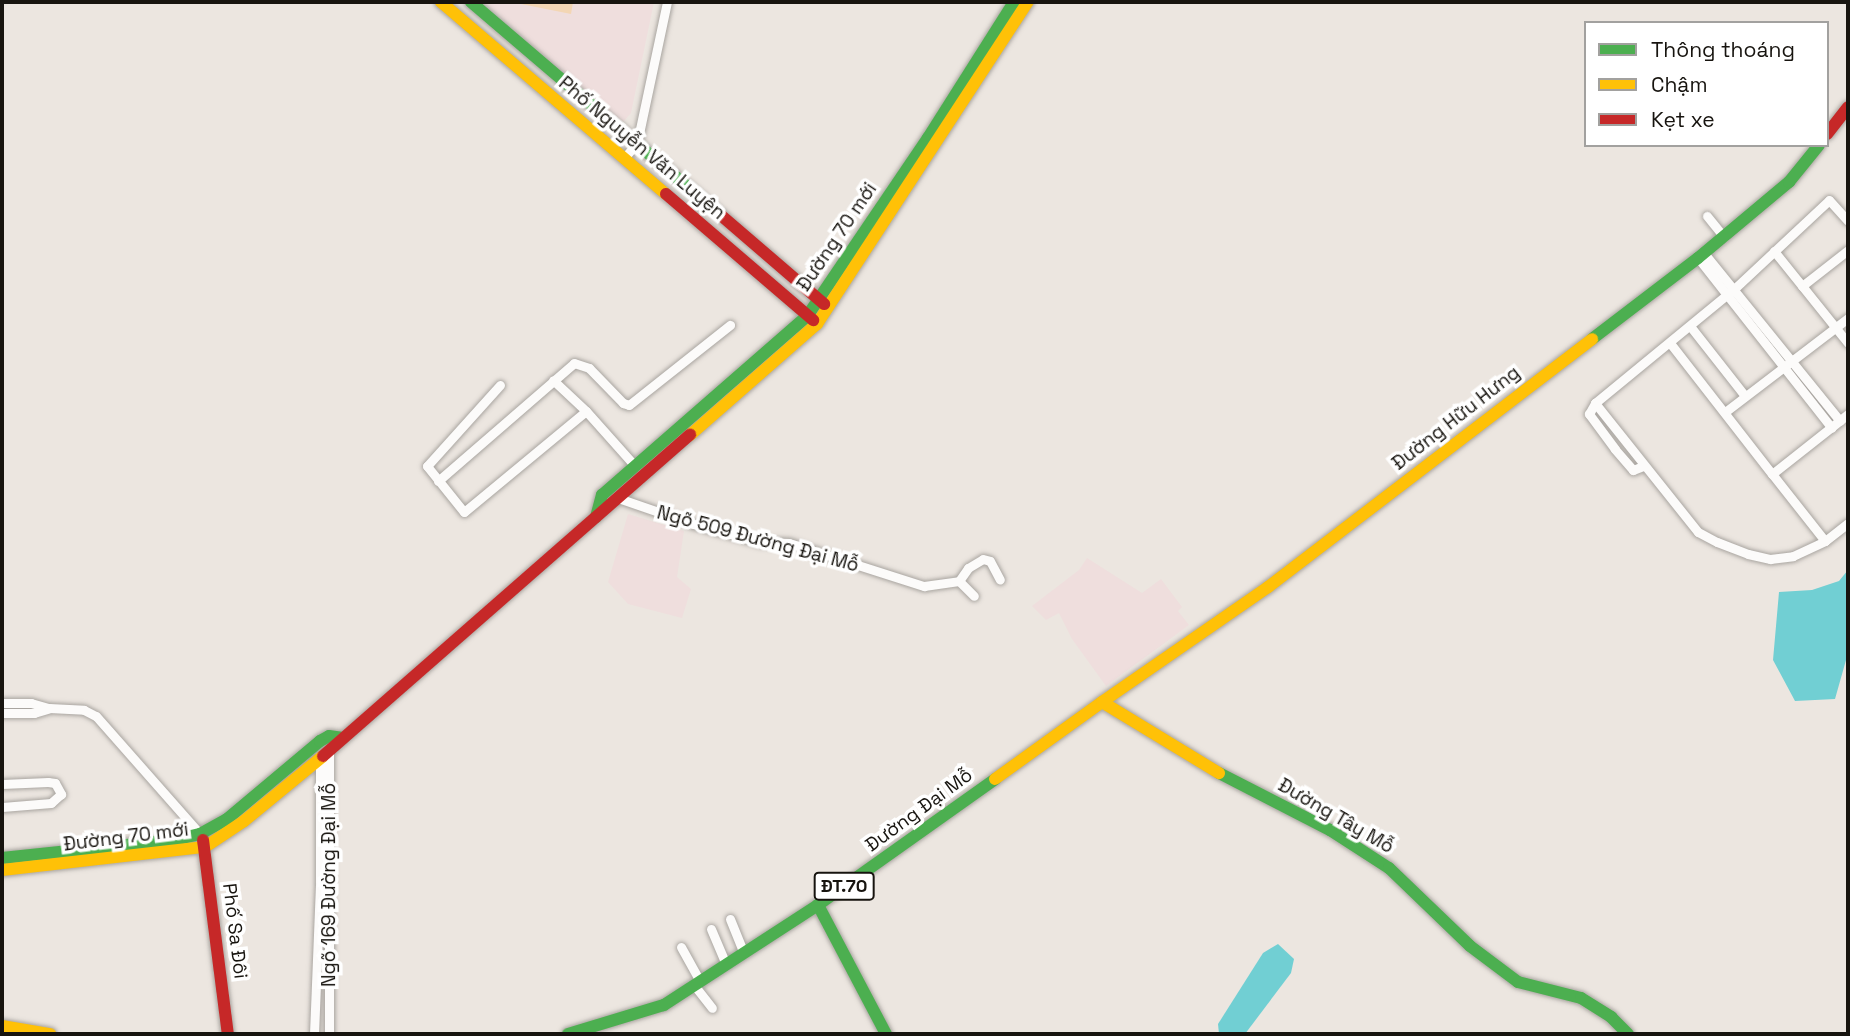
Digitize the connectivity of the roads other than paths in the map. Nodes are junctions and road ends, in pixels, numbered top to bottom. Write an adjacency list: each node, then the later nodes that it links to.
1 (441, 2): 6 (main road, Phố Nguyễn Văn Luyện)
2 (471, 2): 6 (main road); 7 (main road, Phố Nguyễn Văn Luyện)
3 (667, 2): 12 (street)
4 (1014, 2): 11 (main road, Đường 70 mới)
5 (1028, 2): 11 (main road)
6 (458, 17): 8 (main road, Phố Nguyễn Văn Luyện)
7 (502, 29): 8 (main road); 12 (main road, Phố Nguyễn Văn Luyện)
8 (489, 44): 14 (main road, Phố Nguyễn Văn Luyện)
9 (1848, 107): 10 (main road)
10 (1829, 131)
11 (932, 141): 23 (main road, Đường 70 mới)
12 (637, 143): 14 (street); 23 (main road, Phố Nguyễn Văn Luyện)
13 (1817, 147): 17 (main road, Đường Hữu Hưng)
14 (624, 158): 25 (main road, Phố Nguyễn Văn Luyện)
15 (1707, 216): 17 (street)
16 (1848, 221): 19 (street)
17 (1724, 237): 20 (main road, Đường Hữu Hưng)
18 (1848, 250): 21 (street)
19 (1774, 251): 21 (street); 22 (street)
20 (1701, 256): 22 (street); 50 (main road, Đường Hữu Hưng)
21 (1802, 286): 28 (street)
22 (1731, 292): 27 (street); 31 (street)
23 (825, 304): 25 (main road, Đường 70 mới)
24 (1848, 318): 28 (street)
25 (812, 319): 40 (main road, Đường 70 mới); 43 (main road, Đường 70 mới)
26 (730, 325): 32 (street)
27 (1690, 326): 29 (street); 34 (street)
28 (1835, 328): 30 (street); 31 (street)
29 (1670, 343): 36 (street); 46 (street)
30 (1848, 344)
31 (1787, 363): 34 (street); 38 (street); 39 (street)
32 (553, 380): 35 (street); 42 (street)
33 (499, 384): 42 (street)
34 (1745, 396): 36 (street)
35 (586, 411): 40 (street); 42 (street)
36 (1725, 412): 41 (street)
37 (1848, 414): 38 (street)
38 (1840, 422): 39 (street)
39 (1832, 428): 41 (street)
40 (635, 466): 44 (main road, Đường 70 mới)
41 (1772, 474): 46 (street)
42 (438, 481)
43 (618, 498): 44 (main road, Đường 70 mới); 48 (street, Ngõ 509 Đường Đại Mỗ)
44 (596, 517): 54 (main road, Đường 70 mới)
45 (1848, 523): 46 (street)
46 (1825, 541)
47 (1000, 580): 48 (street)
48 (959, 581): 49 (street)
49 (974, 596)
50 (1102, 702): 61 (main road, Đường Đại Mỗ / ĐT.70); 70 (main road, Đường Tây Mỗ)
51 (2, 704): 52 (street)
52 (49, 708): 53 (street); 57 (street)
53 (2, 713)
54 (325, 746): 57 (main road, Đường 70 mới); 58 (main road, Đường 70 mới); 73 (street, Ngõ 169 Đường Đại Mỗ); 74 (street, Ngõ 169 Đường Đại Mỗ)
55 (2, 783): 56 (street)
56 (2, 807)
57 (200, 834): 58 (main road, Phố Sa Đôi); 59 (main road, Đường 70 mới)
58 (205, 847): 60 (main road, Đường 70 mới); 72 (main road, Phố Sa Đôi)
59 (2, 858)
60 (2, 870)
61 (818, 905): 65 (main road, Đường Đại Mỗ / ĐT.70); 76 (main road)
62 (730, 919): 65 (street)
63 (711, 929): 66 (street)
64 (681, 947): 67 (street)
65 (744, 953): 66 (main road, Đường Đại Mỗ / ĐT.70)
66 (726, 964): 67 (main road, Đường Đại Mỗ / ĐT.70)
67 (697, 983): 68 (street); 75 (main road, Đường Đại Mỗ / ĐT.70)
68 (712, 1008)
69 (2, 1027): 71 (main road)
70 (1625, 1032)
71 (50, 1034)
72 (228, 1034)
73 (314, 1034)
74 (329, 1034)
75 (568, 1034)
76 (886, 1034)

